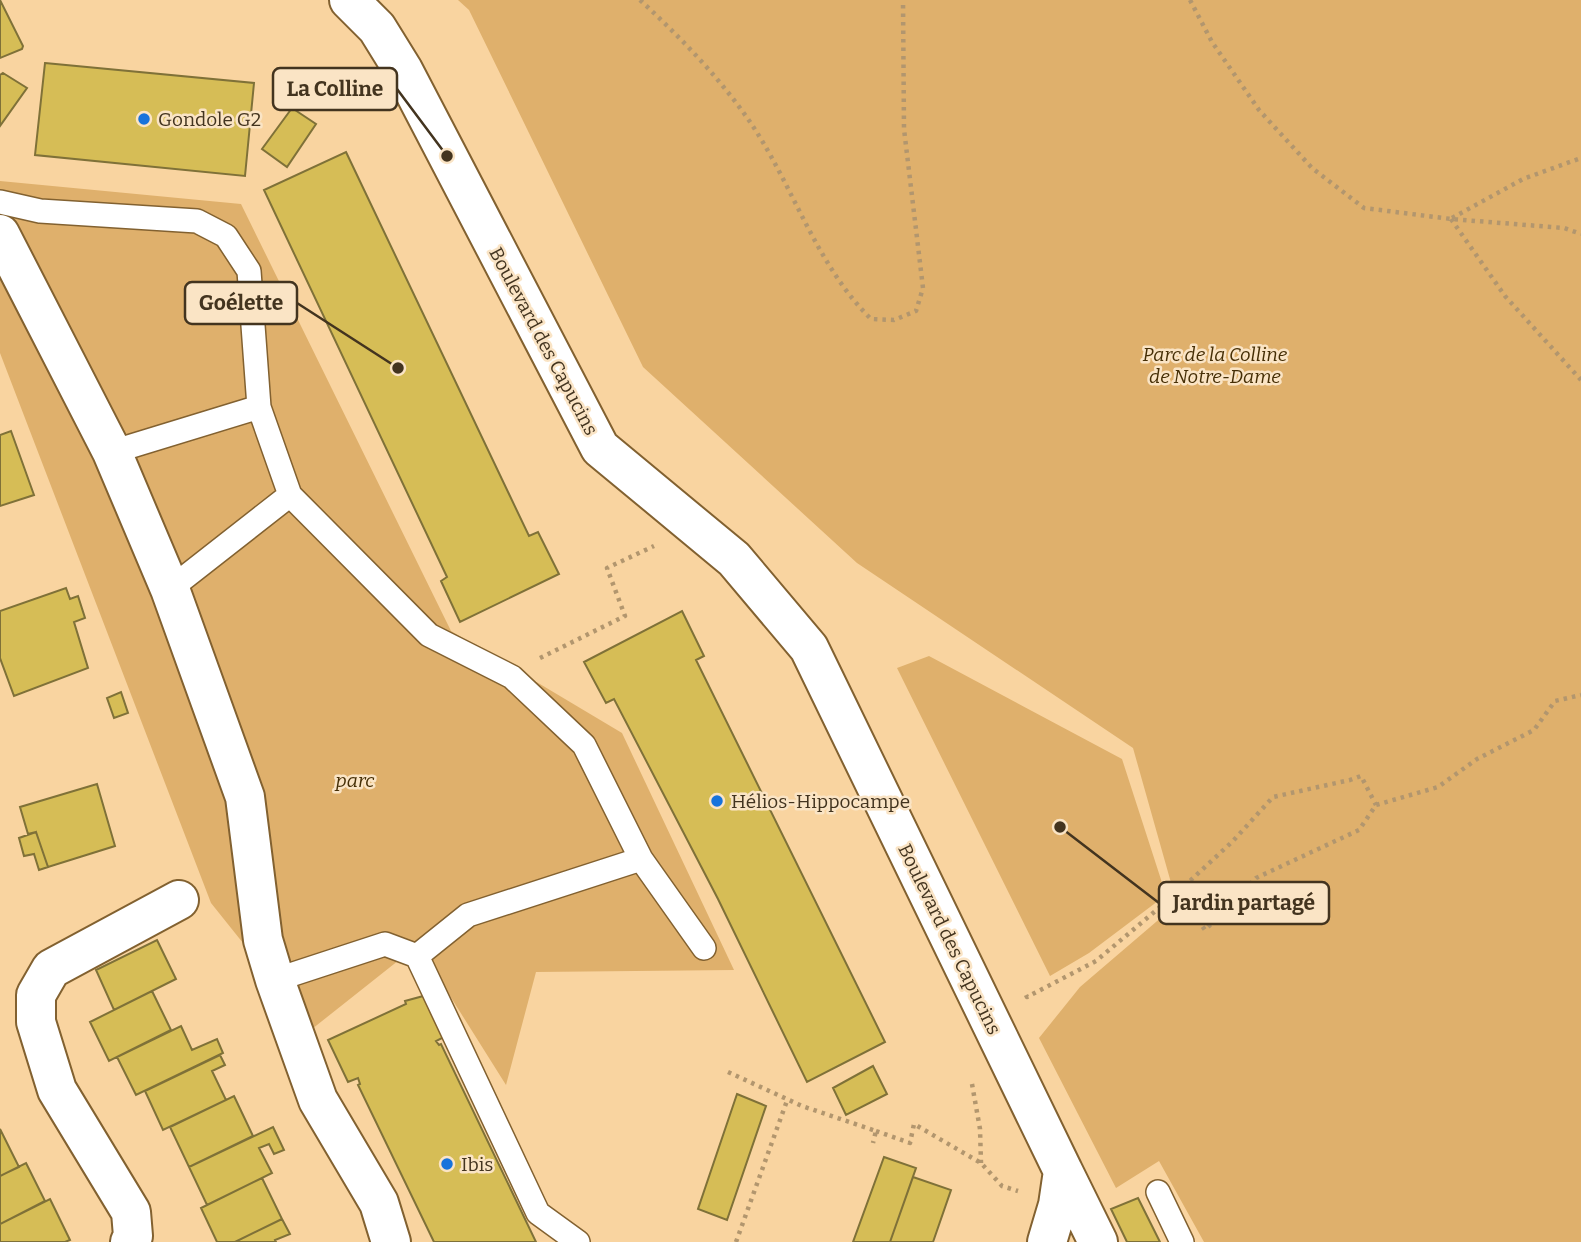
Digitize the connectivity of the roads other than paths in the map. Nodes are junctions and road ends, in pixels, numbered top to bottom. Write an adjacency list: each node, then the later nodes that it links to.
1 (349, 0): 13 (street, Boulevard des Capucins)
2 (0, 202): 4 (lane)
3 (0, 234): 5 (street)
4 (259, 407): 5 (lane); 6 (lane)
5 (112, 452): 7 (street)
6 (290, 495): 7 (lane); 8 (lane)
7 (170, 589): 12 (street)
8 (641, 859): 10 (lane); 11 (lane)
9 (180, 900): 15 (street)
10 (704, 948)
11 (417, 956): 12 (lane); 17 (lane)
12 (275, 980): 16 (street)
13 (1063, 1171): 18 (street); 19 (street, Boulevard des Capucins)
14 (1158, 1192): 20 (lane)
15 (130, 1242)
16 (391, 1242)
17 (578, 1242)
18 (1047, 1242)
19 (1098, 1242)
20 (1182, 1242)

